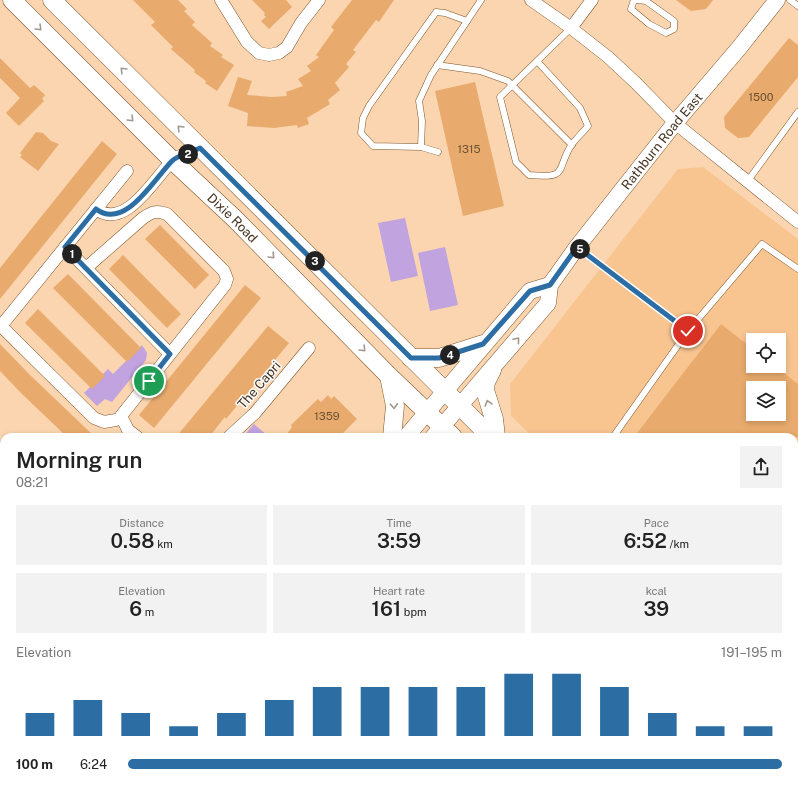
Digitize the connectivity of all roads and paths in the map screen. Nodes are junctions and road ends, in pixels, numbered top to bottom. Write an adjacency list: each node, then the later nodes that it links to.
1 (12, 0): 23 (main road, Dixie Road, one-way to 23)
2 (52, 0): 21 (main road, Dixie Road, one-way to 2)
3 (221, 0): 4 (street)
4 (319, 0)
5 (481, 0): 12 (lane)
6 (531, 0): 13 (street)
7 (592, 0): 13 (street)
8 (635, 0): 8 (lane)
9 (777, 0): 18 (street, Rathburn Road East)
10 (790, 0): 11 (lane)
11 (798, 6)
12 (467, 21): 15 (lane); 20 (lane)
13 (571, 28): 14 (lane); 18 (street)
14 (537, 61): 16 (lane); 19 (lane)
15 (437, 65): 16 (lane); 20 (lane)
16 (512, 84): 19 (lane); 19 (lane)
17 (798, 112): 25 (lane)
18 (674, 123): 25 (street); 29 (street, Rathburn Road East)
19 (572, 145)
20 (421, 147): 22 (lane)
21 (200, 148): 23 (street); 38 (main road, Dixie Road)
22 (438, 152)
23 (168, 166): 26 (street); 40 (main road, Dixie Road, one-way to 40)
24 (127, 171): 26 (street)
25 (747, 182): 27 (street)
26 (96, 209): 28 (street)
27 (798, 222)
28 (65, 247): 30 (street); 33 (street)
29 (577, 247): 32 (street, Rathburn Road East); 34 (lane)
30 (86, 268): 37 (street); 37 (street)
31 (798, 269): 34 (lane)
32 (550, 285): 35 (street); 39 (street, Rathburn Road East, one-way to 32)
33 (1, 325): 44 (street)
34 (688, 331): 53 (lane)
35 (483, 344): 38 (main road); 41 (street)
36 (309, 348): 46 (street, The Capri)
37 (170, 354): 44 (street)
38 (411, 358): 41 (main road, Dixie Road)
39 (492, 370): 42 (street, Rathburn Road East); 52 (main road, one-way to 39)
40 (389, 376): 43 (main road, Dixie Road); 47 (main road, one-way to 47)
41 (445, 390): 42 (main road, Dixie Road); 43 (street)
42 (461, 406): 50 (street, Rathburn Road East); 51 (main road, Dixie Road)
43 (428, 411): 48 (street); 49 (main road, Dixie Road)
44 (118, 418): 45 (street)
45 (132, 433)
46 (232, 433)
47 (392, 433)
48 (409, 433)
49 (442, 433)
50 (444, 433)
51 (487, 433)
52 (496, 433)
53 (616, 433)

